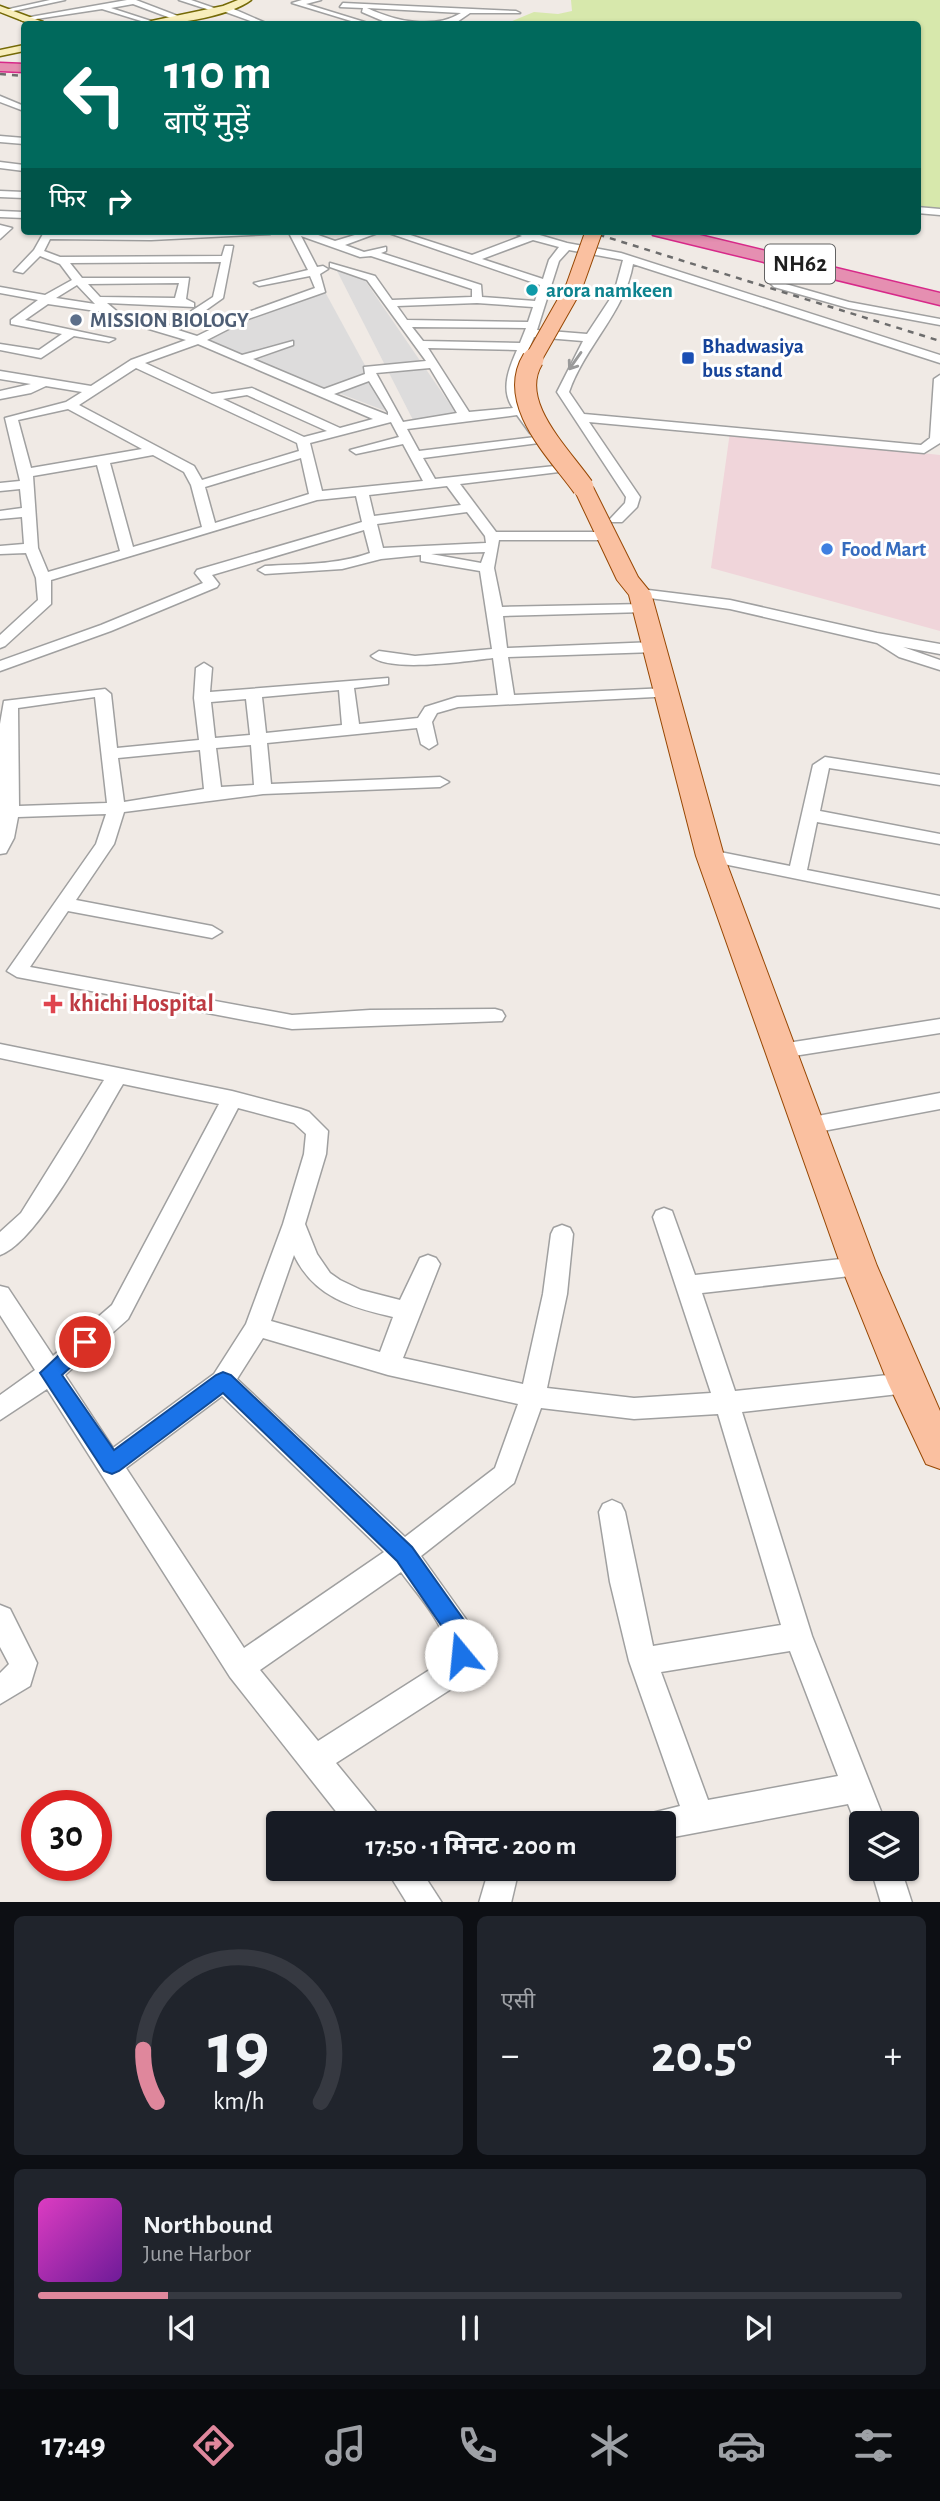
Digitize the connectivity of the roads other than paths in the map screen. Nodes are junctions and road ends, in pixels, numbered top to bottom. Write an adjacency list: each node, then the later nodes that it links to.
1 (61, 0): 9 (street)
2 (84, 0): 8 (street)
3 (183, 0): 10 (street)
4 (246, 0): 10 (street)
5 (136, 1): 8 (street); 15 (street)
6 (321, 1): 7 (street); 21 (street)
7 (343, 5): 11 (street); 22 (street)
8 (105, 8): 12 (street); 18 (street)
9 (2, 10): 16 (street)
10 (221, 10): 15 (street); 20 (street)
11 (469, 11): 13 (street); 23 (street)
12 (78, 12): 14 (street); 16 (street)
13 (516, 13)
14 (93, 18)
15 (179, 18): 19 (street)
16 (23, 19): 17 (street)
17 (29, 21)
18 (138, 21)
19 (162, 21)
20 (255, 21)
21 (357, 21)
22 (387, 21)
23 (453, 21)
24 (21, 49): 25 (street)
25 (0, 53)
26 (0, 65): 27 (highway)
27 (21, 66)
28 (0, 98): 29 (street); 30 (street)
29 (21, 102)
30 (21, 108)
31 (0, 139): 32 (street)
32 (21, 141)
33 (0, 165): 34 (street)
34 (21, 168)
35 (0, 194): 36 (street)
36 (21, 195)
37 (921, 210): 38 (street)
38 (940, 212)
39 (0, 214): 40 (street)
40 (21, 215)
41 (0, 228): 54 (street)
42 (47, 235): 59 (street)
43 (229, 235): 61 (street)
44 (297, 235): 68 (street)
45 (306, 235): 57 (street)
46 (365, 235): 57 (street)
47 (400, 235): 56 (street)
48 (422, 235): 56 (street)
49 (529, 235): 55 (street)
50 (593, 235): 131 (main road, bridge)
51 (605, 235): 131 (main road)
52 (677, 235): 65 (highway, NH62)
53 (696, 235): 73 (highway, NH62)
54 (0, 236)
55 (533, 236): 58 (street); 62 (street)
56 (411, 239): 60 (street); 62 (street)
57 (334, 245): 60 (street)
58 (566, 246): 63 (street); 71 (street)
59 (38, 252): 64 (street); 67 (street)
60 (368, 254): 66 (street); 75 (street)
61 (226, 259): 64 (street); 80 (street)
62 (472, 259): 71 (street)
63 (629, 259): 89 (street); 97 (street)
64 (60, 260): 69 (street)
65 (800, 264): 73 (highway, NH62); 81 (street)
66 (334, 265): 68 (street); 77 (street)
67 (19, 271)
68 (314, 272): 70 (street); 91 (street)
69 (79, 281): 74 (street); 76 (street); 79 (street)
70 (259, 283)
71 (545, 283): 78 (street)
72 (0, 290): 74 (street)
73 (938, 297): 81 (street)
74 (47, 300): 79 (street); 83 (street)
75 (477, 300): 77 (street); 78 (street)
76 (180, 301): 79 (street); 80 (street)
77 (390, 303): 85 (street)
78 (538, 304): 86 (street)
79 (102, 305): 87 (street)
80 (204, 308): 87 (street)
81 (909, 314): 84 (street)
82 (0, 320): 83 (street)
83 (15, 322): 88 (street)
84 (940, 322)
85 (405, 323): 86 (street); 93 (street)
86 (532, 329): 89 (street); 95 (street)
87 (169, 331): 91 (street)
88 (72, 332): 90 (street); 94 (street)
89 (589, 338): 112 (street, one-way to 112)
90 (109, 339)
91 (198, 340): 96 (street); 98 (street)
92 (289, 343): 96 (street)
93 (420, 344): 95 (street); 99 (street)
94 (0, 347)
95 (525, 347): 109 (street)
96 (244, 358): 105 (street)
97 (940, 359)
98 (135, 363): 104 (street); 107 (street)
99 (434, 364): 101 (street); 111 (street)
100 (0, 375): 102 (street)
101 (371, 376): 105 (street); 114 (street)
102 (45, 381): 104 (street); 106 (street)
103 (939, 387): 110 (street)
104 (94, 390): 108 (street)
105 (325, 393): 114 (street)
106 (0, 395)
107 (212, 398): 115 (street); 119 (street)
108 (70, 405): 113 (street); 121 (street)
109 (521, 411): 111 (street); 116 (street)
110 (938, 411): 117 (street)
111 (466, 416): 114 (street)
112 (577, 417): 117 (street); 139 (street)
113 (5, 419): 127 (street)
114 (393, 421): 115 (street); 118 (street)
115 (339, 432): 119 (street)
116 (539, 439): 122 (street); 126 (street)
117 (938, 439)
118 (405, 440): 120 (street); 122 (street)
119 (304, 447): 130 (street); 134 (street)
120 (356, 450)
121 (154, 451): 124 (street); 130 (street)
122 (415, 455): 129 (street)
123 (910, 458): 125 (street)
124 (102, 459): 127 (street); 144 (street)
125 (930, 459)
126 (559, 468): 128 (street); 139 (street)
127 (26, 479): 132 (street); 136 (street)
128 (450, 481): 129 (street); 135 (street)
129 (431, 484): 133 (street)
130 (198, 485): 140 (street)
131 (590, 486): 139 (main road)
132 (0, 487)
133 (361, 491): 134 (street); 138 (street)
134 (316, 496): 140 (street)
135 (469, 508): 138 (street); 141 (street)
136 (27, 512): 137 (street); 142 (street)
137 (0, 514)
138 (370, 523): 145 (street); 158 (street)
139 (608, 523): 141 (street); 149 (main road)
140 (210, 529): 144 (street)
141 (493, 542): 145 (street); 146 (street)
142 (31, 548): 143 (street); 148 (street)
143 (0, 551)
144 (128, 553): 148 (street)
145 (377, 553): 146 (street); 147 (street)
146 (487, 568): 150 (street)
147 (265, 570)
148 (43, 578): 152 (street)
149 (643, 601): 150 (street); 151 (street); 153 (main road)
150 (495, 612): 155 (street)
151 (877, 638): 154 (street); 157 (street)
152 (0, 643)
153 (655, 647): 155 (street); 163 (main road)
154 (940, 649)
155 (500, 653): 156 (street); 165 (street)
156 (379, 656)
157 (940, 665)
158 (0, 666)
159 (204, 668): 164 (street)
160 (382, 681): 161 (street)
161 (346, 685): 162 (street); 168 (street)
162 (254, 692): 164 (street); 169 (street)
163 (668, 693): 165 (street); 183 (main road)
164 (202, 698): 170 (street)
165 (507, 701): 166 (street)
166 (424, 722): 168 (street); 171 (street)
167 (4, 728): 172 (street); 173 (street)
168 (351, 729): 169 (street)
169 (257, 738): 170 (street); 176 (street)
170 (209, 743): 172 (street); 177 (street)
171 (429, 744)
172 (109, 754): 178 (street)
173 (4, 780): 179 (street)
174 (940, 780): 180 (street)
175 (440, 782): 176 (street)
176 (263, 789): 177 (street)
177 (213, 793): 178 (street)
178 (116, 808): 179 (street); 186 (street)
179 (10, 812): 182 (street)
180 (810, 816): 181 (street); 184 (street)
181 (940, 839)
182 (2, 844)
183 (710, 856): 184 (street); 191 (main road)
184 (797, 875): 185 (street)
185 (940, 902)
186 (65, 904): 187 (street); 188 (street)
187 (212, 932)
188 (495, 1016)
189 (940, 1026): 191 (street)
190 (0, 1051): 192 (street)
191 (781, 1051): 195 (main road)
192 (117, 1077): 193 (street); 199 (street)
193 (233, 1099): 197 (street); 207 (street)
194 (940, 1101): 195 (street)
195 (807, 1126): 201 (main road)
196 (664, 1217): 202 (street)
197 (294, 1224): 204 (street); 205 (street)
198 (562, 1234): 210 (street)
199 (0, 1246)
200 (428, 1264): 204 (street)
201 (859, 1266): 202 (street); 209 (main road)
202 (689, 1285): 211 (street)
203 (0, 1295): 207 (street)
204 (407, 1311): 206 (street)
205 (257, 1327): 206 (street); 208 (street)
206 (388, 1365): 210 (street)
207 (50, 1373): 212 (street); 214 (street)
208 (223, 1381): 214 (street); 216 (street)
209 (907, 1382): 211 (street); 213 (main road)
210 (533, 1396): 211 (street); 216 (street)
211 (727, 1403): 218 (street)
212 (0, 1409)
213 (940, 1452)
214 (112, 1464): 220 (street)
215 (612, 1512): 219 (street)
216 (404, 1554): 220 (street); 222 (street)
217 (0, 1618): 221 (street)
218 (798, 1636): 219 (street); 223 (street)
219 (643, 1661): 226 (street)
220 (240, 1667): 222 (street)
221 (0, 1690)
222 (316, 1759): 224 (street)
223 (859, 1787): 225 (street); 226 (street)
224 (356, 1811)
225 (867, 1811)
226 (699, 1816): 227 (street)
227 (676, 1821)
228 (410, 1881): 231 (street)
229 (501, 1881): 232 (street)
230 (890, 1881): 233 (street)
231 (427, 1902)
232 (495, 1902)
233 (897, 1902)

